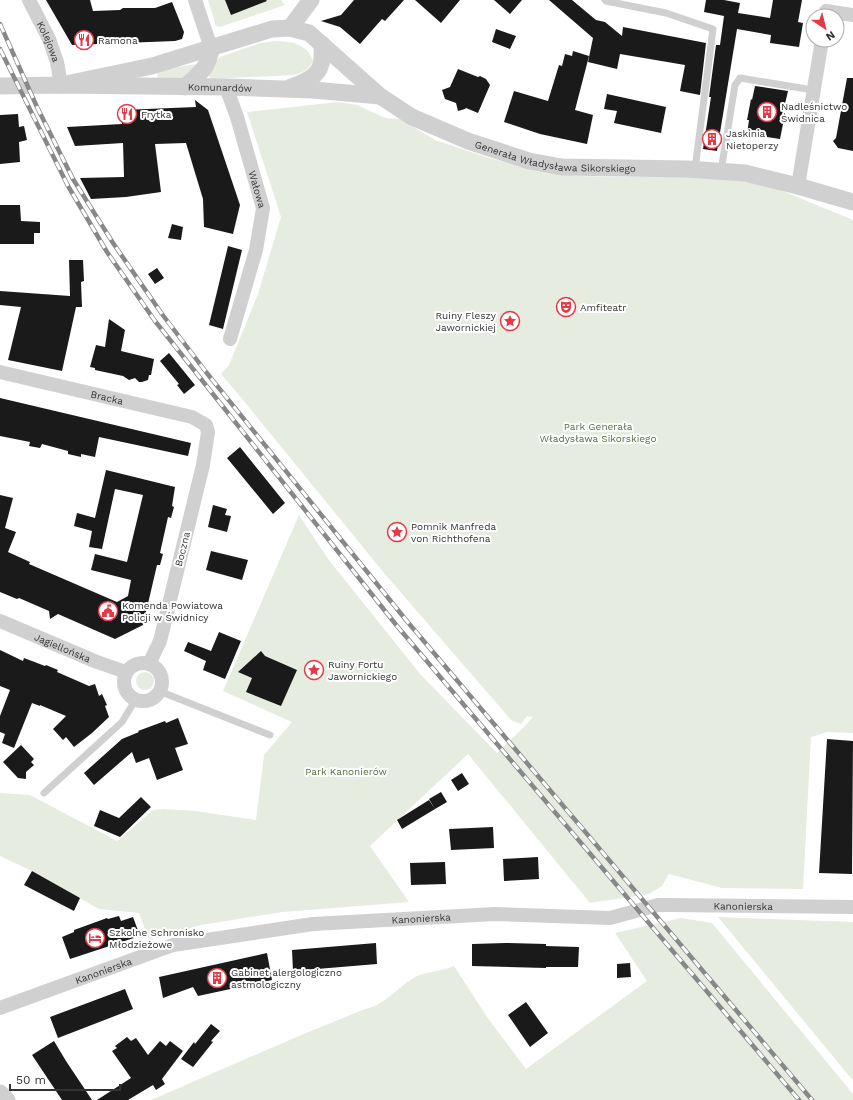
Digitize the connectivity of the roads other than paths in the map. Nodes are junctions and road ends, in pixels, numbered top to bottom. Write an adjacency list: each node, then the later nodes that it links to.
1 (29, 0): 9 (street, Kolejowa)
2 (196, 0): 7 (street)
3 (311, 0): 5 (street)
4 (605, 0): 16 (lane)
5 (290, 28): 6 (street, Generała Władysława Sikorskiego); 7 (street, Komunardów)
6 (322, 44): 13 (street); 15 (street, Generała Władysława Sikorskiego)
7 (211, 48): 9 (street, Komunardów); 12 (street)
8 (821, 48): 14 (street)
9 (61, 85): 11 (street, Komunardów); 12 (street, Komunardów)
10 (226, 87): 12 (street, Komunardów); 13 (street, Komunardów); 20 (street, Wałowa)
11 (3, 88)
12 (184, 88)
13 (287, 89): 15 (street, Komunardów)
14 (813, 90): 17 (lane); 18 (street)
15 (380, 96): 16 (street, Generała Władysława Sikorskiego)
16 (695, 169): 17 (street, Generała Władysława Sikorskiego)
17 (721, 172): 18 (street, Generała Władysława Sikorskiego)
18 (798, 186): 19 (street, Generała Władysława Sikorskiego)
19 (853, 202)
20 (230, 339)
21 (0, 372): 22 (street, Bracka)
22 (208, 432): 24 (street, Boczna)
23 (0, 621): 25 (street, Jagiellońska)
24 (149, 664): 25 (street); 26 (street)
25 (126, 672): 27 (street)
26 (159, 691): 27 (street); 28 (lane)
27 (136, 699): 29 (lane)
28 (270, 736)
29 (44, 793)
30 (853, 907): 31 (street, Kanonierska)
31 (0, 1008)
32 (0, 1093): 33 (street)
33 (7, 1100)

